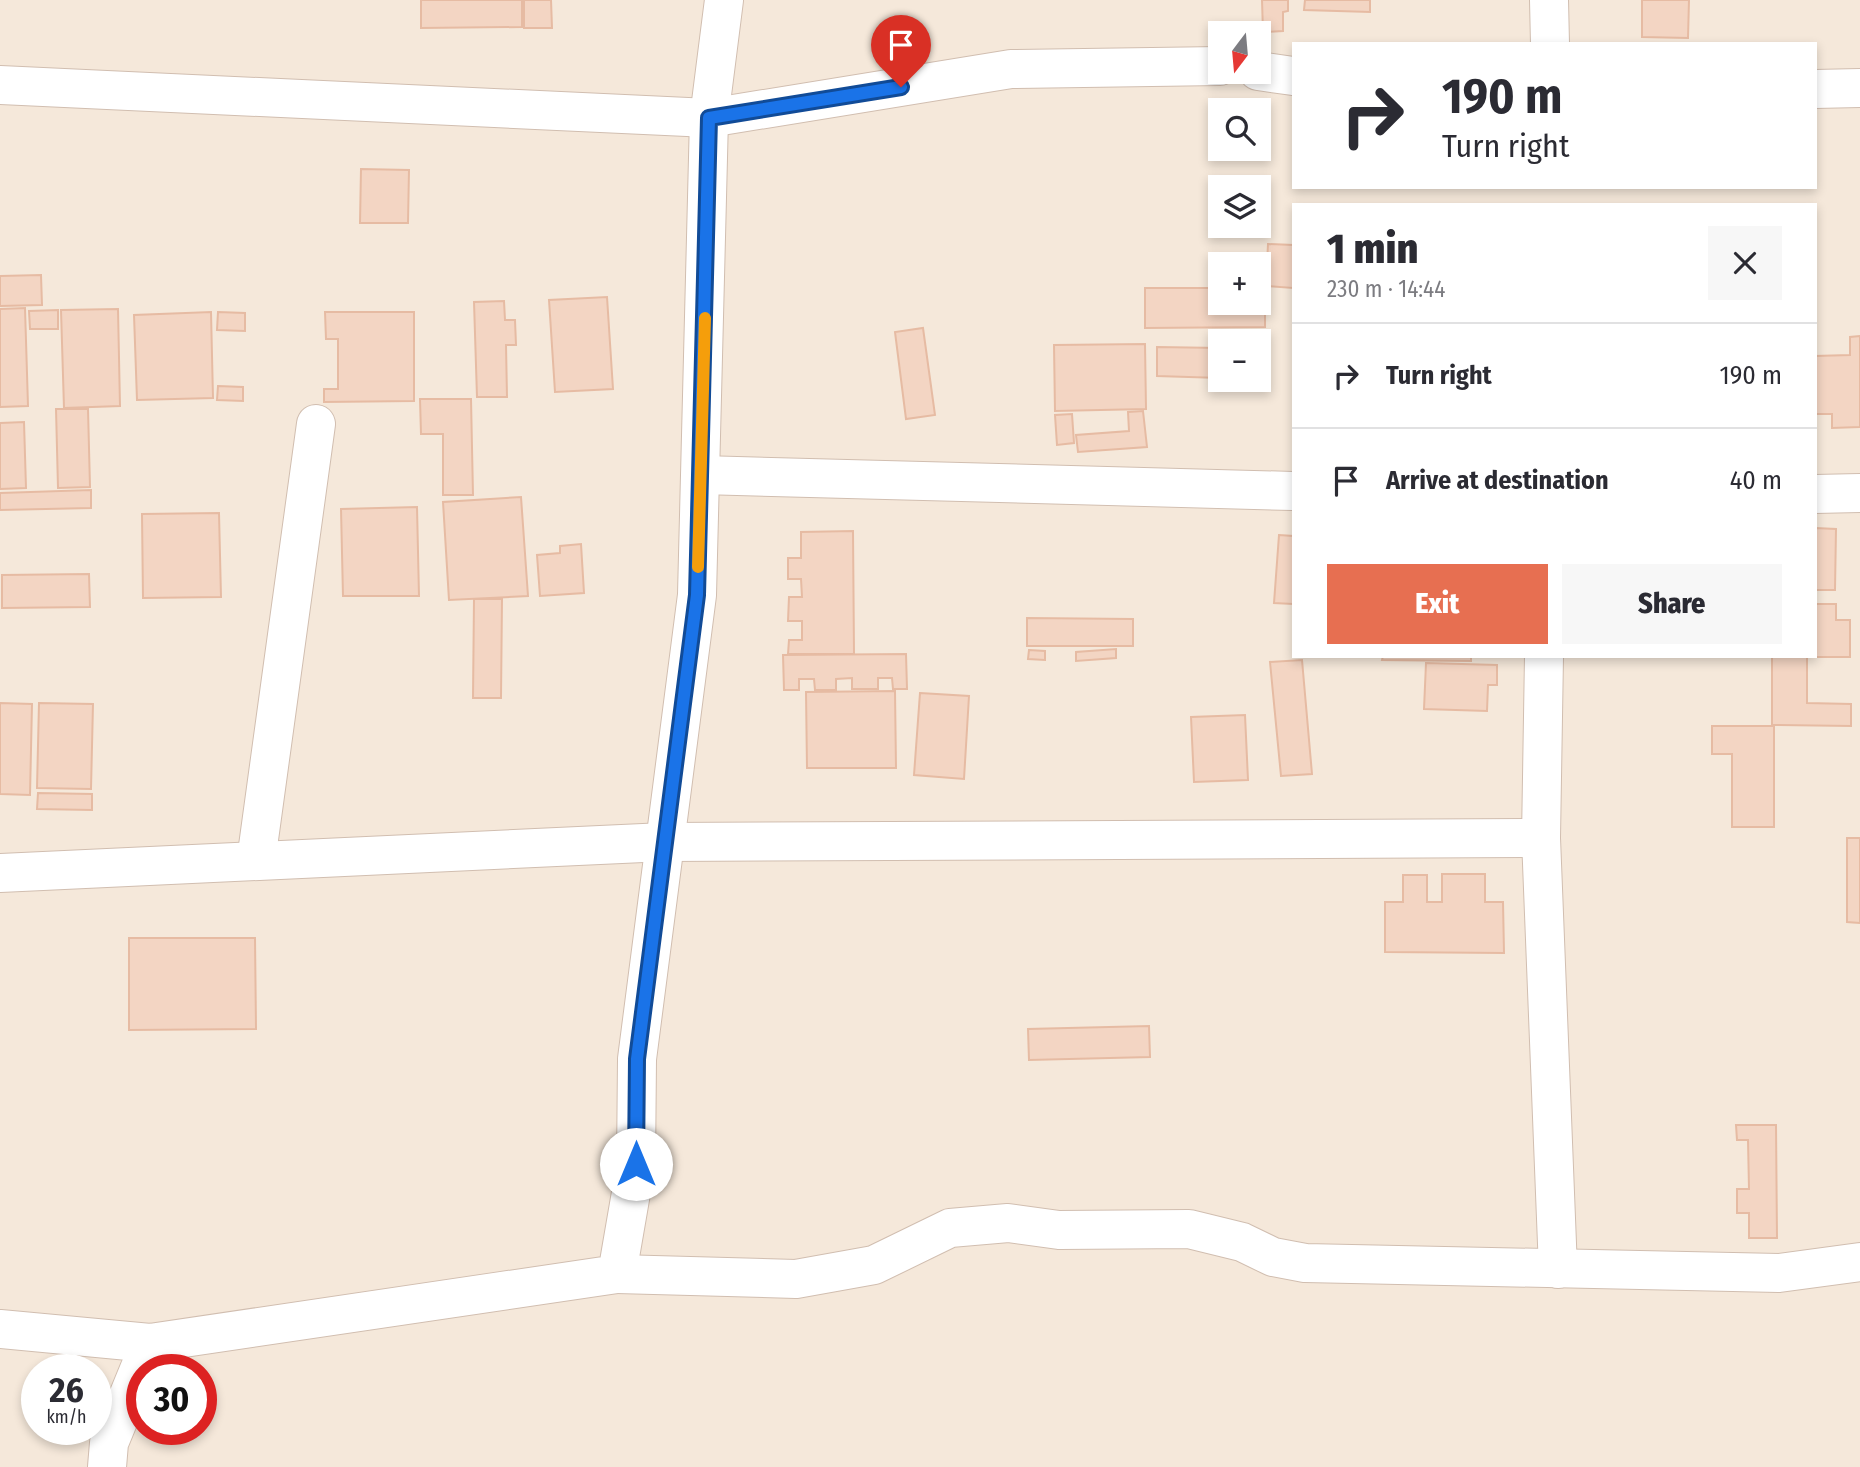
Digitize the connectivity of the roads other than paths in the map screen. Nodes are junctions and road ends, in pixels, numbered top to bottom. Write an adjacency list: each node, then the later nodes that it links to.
1 (724, 0): 10 (street)
2 (1549, 0): 3 (street)
3 (1550, 42)
4 (1208, 66): 10 (street)
5 (1271, 73): 6 (street)
6 (1292, 76)
7 (0, 85): 10 (street)
8 (1860, 88): 9 (street)
9 (1817, 89)
10 (709, 118): 12 (street)
11 (316, 424): 19 (street)
12 (701, 475): 13 (street); 18 (street)
13 (1292, 491)
14 (1860, 493): 15 (street)
15 (1817, 494)
16 (1544, 658): 17 (street)
17 (1541, 838): 18 (street); 22 (street)
18 (665, 842): 19 (street); 23 (street)
19 (256, 861): 20 (street)
20 (0, 873)
21 (1860, 1262): 22 (street)
22 (1558, 1269): 23 (street)
23 (617, 1274): 25 (street)
24 (0, 1329): 25 (street)
25 (150, 1343): 26 (street)
26 (107, 1467)

